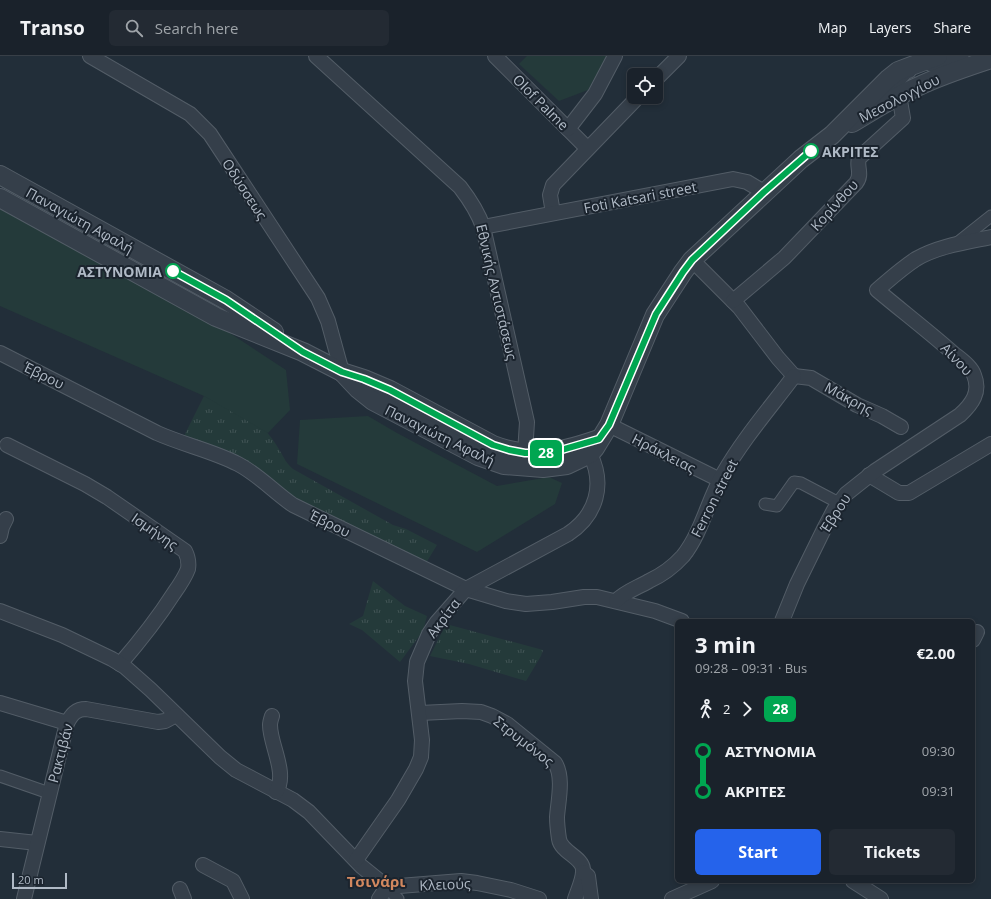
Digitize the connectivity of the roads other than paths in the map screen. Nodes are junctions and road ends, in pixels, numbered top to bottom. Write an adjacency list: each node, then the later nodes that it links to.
1 (90, 56): 30 (street, Οδύσσεως)
2 (316, 56): 23 (street, Εθνικής Αντιστάσεως)
3 (496, 56): 15 (street, Olof Palme)
4 (615, 56): 15 (street)
5 (679, 56): 11 (street)
6 (913, 56): 12 (street)
7 (938, 56): 12 (street, Μεσολογγίου)
8 (963, 56): 9 (street)
9 (982, 56)
10 (991, 59): 13 (street, Μεσολογγίου)
11 (663, 72)
12 (898, 72): 16 (street, Μεσολογγίου)
13 (899, 95): 16 (street, Μεσολογγίου); 27 (street, Κορίνθου)
14 (631, 104): 17 (street)
15 (568, 129): 17 (street, Olof Palme)
16 (832, 135): 19 (street)
17 (587, 148): 21 (street)
18 (0, 175): 28 (street, Παναγιώτη Αφαλή)
19 (764, 192): 21 (street, Foti Katsari street); 26 (street)
20 (0, 198): 28 (street, Παναγιώτη Αφαλή)
21 (552, 213): 23 (street, Foti Katsari street)
22 (991, 216): 25 (street)
23 (483, 227): 36 (street, Εθνικής Αντιστάσεως)
24 (991, 237): 25 (street)
25 (954, 246): 37 (street, Αίνου)
26 (692, 260): 27 (street); 33 (street)
27 (733, 301): 31 (street)
28 (303, 352): 30 (street, Παναγιώτη Αφαλή)
29 (0, 353): 43 (street, Έβρου)
30 (342, 372): 33 (street, Παναγιώτη Αφαλή); 36 (street, Παναγιώτη Αφαλή)
31 (794, 376): 32 (street, Μάκρης); 38 (street, Ferron street)
32 (901, 427)
33 (599, 439): 36 (street, Παναγιώτη Αφαλή); 38 (street, Ηράκλειας); 43 (street, Ακρίτα)
34 (7, 444): 48 (street, Ισμήνης)
35 (991, 444): 37 (street)
36 (525, 453)
37 (869, 476): 39 (street, Έβρου)
38 (720, 480): 44 (street, Ferron street)
39 (839, 503): 40 (street); 47 (street, Έβρου)
40 (765, 504)
41 (6, 519): 42 (street)
42 (0, 536)
43 (466, 589): 44 (street, Έβρου); 50 (street, Ακρίτα)
44 (616, 601): 46 (street, Έβρου)
45 (0, 611): 48 (street)
46 (677, 619)
47 (783, 619)
48 (120, 664): 51 (street)
49 (0, 703): 53 (street)
50 (420, 713): 59 (street, Ακρίτα); 61 (street, Στρυμόνος)
51 (176, 715): 53 (street, Ρακτιβάν); 55 (street)
52 (272, 716): 55 (street)
53 (67, 723): 56 (street, Ρακτιβάν)
54 (0, 776): 56 (street)
55 (276, 792): 59 (street)
56 (49, 793): 58 (street, Ρακτιβάν)
57 (0, 839): 58 (street)
58 (37, 843): 65 (street, Ρακτιβάν)
59 (356, 860): 64 (street)
60 (203, 865): 66 (street)
61 (583, 872): 70 (street); 71 (street, Στρυμόνος)
62 (708, 883): 72 (street)
63 (856, 883): 73 (street)
64 (387, 887): 67 (street); 68 (street); 69 (street, Κλειούς)
65 (24, 899)
66 (242, 899)
67 (379, 899)
68 (398, 899)
69 (539, 899)
70 (575, 899)
71 (590, 899)
72 (672, 899)
73 (881, 899)

